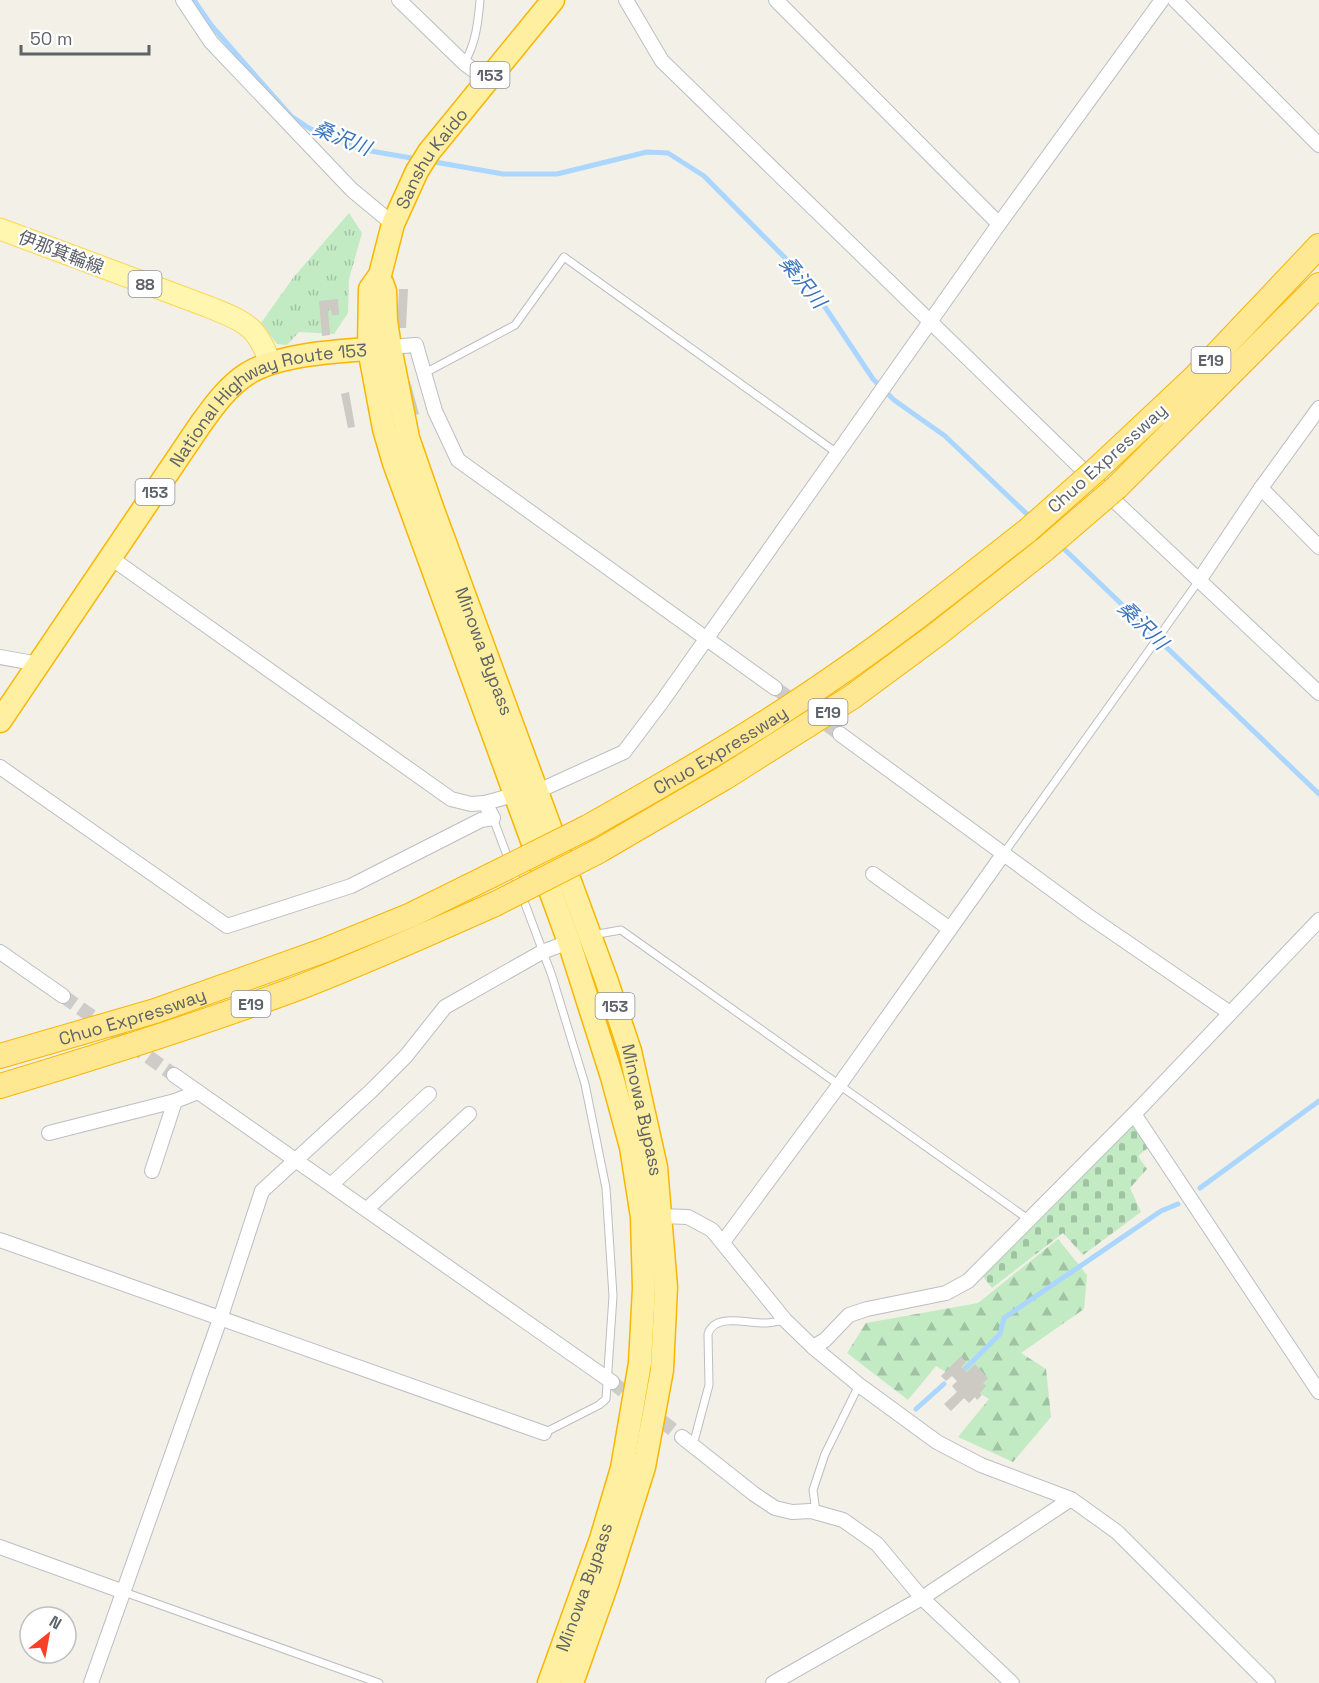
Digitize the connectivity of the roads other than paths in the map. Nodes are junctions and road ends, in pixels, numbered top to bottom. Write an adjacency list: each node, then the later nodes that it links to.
1 (183, 0): 12 (street)
2 (399, 0): 9 (street)
3 (480, 0): 9 (lane)
4 (553, 0): 10 (highway, Sanshu Kaido / 153)
5 (626, 0): 17 (street)
6 (776, 0): 13 (street)
7 (1162, 0): 13 (street)
8 (1175, 0): 11 (street)
9 (464, 63): 10 (street)
10 (487, 80): 12 (highway, Sanshu Kaido / 153)
11 (1319, 145)
12 (393, 224): 18 (highway, Sanshu Kaido / 153)
13 (999, 224): 17 (street)
14 (0, 229): 19 (main road, 伊那箕輪線 / 88)
15 (1319, 246): 48 (highway, Chuo Expressway / E19, bridge)
16 (1319, 285): 51 (highway, Chuo Expressway / E19, bridge)
17 (931, 322): 22 (street); 26 (street)
18 (379, 348): 19 (highway, National Highway Route 153 / 153); 20 (street); 35 (highway, Minowa Bypass / 153); 36 (highway, Minowa Bypass / 153)
19 (270, 363): 25 (highway, National Highway Route 153 / 153)
20 (423, 374): 22 (lane); 27 (street)
21 (1319, 408): 23 (street)
22 (837, 453): 27 (street)
23 (1261, 488): 24 (street); 26 (street)
24 (1319, 547)
25 (111, 558): 29 (highway, National Highway Route 153 / 153); 37 (street)
26 (1200, 579): 31 (street); 39 (lane)
27 (706, 637): 30 (street); 35 (street)
28 (0, 657): 29 (street)
29 (39, 664): 32 (highway, National Highway Route 153 / 153)
30 (775, 688)
31 (1319, 693)
32 (0, 721)
33 (840, 734): 39 (street)
34 (0, 767): 38 (street)
35 (536, 792): 43 (highway, Minowa Bypass / 153)
36 (514, 795): 37 (street); 43 (highway, Minowa Bypass / 153)
37 (485, 803): 38 (street)
38 (493, 818): 45 (lane)
39 (1004, 853): 42 (street); 47 (street)
40 (873, 873): 42 (street)
41 (1319, 920): 47 (street)
42 (950, 929): 50 (street)
43 (580, 939): 45 (street); 50 (lane); 62 (highway, Minowa Bypass / 153); 81 (highway, Minowa Bypass / 153)
44 (0, 952): 46 (street)
45 (542, 952): 58 (street); 69 (lane)
46 (63, 996)
47 (1230, 1013): 56 (street)
48 (0, 1056)
49 (174, 1075): 52 (street)
50 (840, 1084): 63 (lane); 65 (street)
51 (0, 1086)
52 (198, 1092): 54 (street); 58 (street)
53 (429, 1094): 60 (street)
54 (175, 1101): 57 (street); 59 (street)
55 (469, 1114): 61 (street)
56 (1134, 1114): 63 (street); 71 (street)
57 (49, 1133)
58 (296, 1160): 60 (street); 66 (street)
59 (152, 1171)
60 (332, 1184): 61 (street)
61 (367, 1209): 69 (street)
62 (660, 1216): 65 (street); 82 (highway, Minowa Bypass / 153)
63 (1028, 1219): 68 (street)
64 (0, 1240): 66 (street)
65 (723, 1242): 67 (street)
66 (220, 1319): 72 (street); 77 (street)
67 (785, 1320): 68 (street); 73 (lane)
68 (813, 1347): 70 (street)
69 (610, 1380): 72 (lane)
70 (859, 1385): 74 (street); 75 (lane)
71 (1319, 1392)
72 (544, 1433)
73 (687, 1441): 75 (street)
74 (1071, 1499): 78 (street); 85 (street)
75 (816, 1512): 78 (street)
76 (0, 1547): 77 (street)
77 (124, 1592): 79 (street); 80 (lane)
78 (922, 1598): 83 (street); 84 (street)
79 (91, 1683)
80 (379, 1683)
81 (549, 1683)
82 (572, 1683)
83 (773, 1683)
84 (1012, 1683)
85 (1268, 1683)

